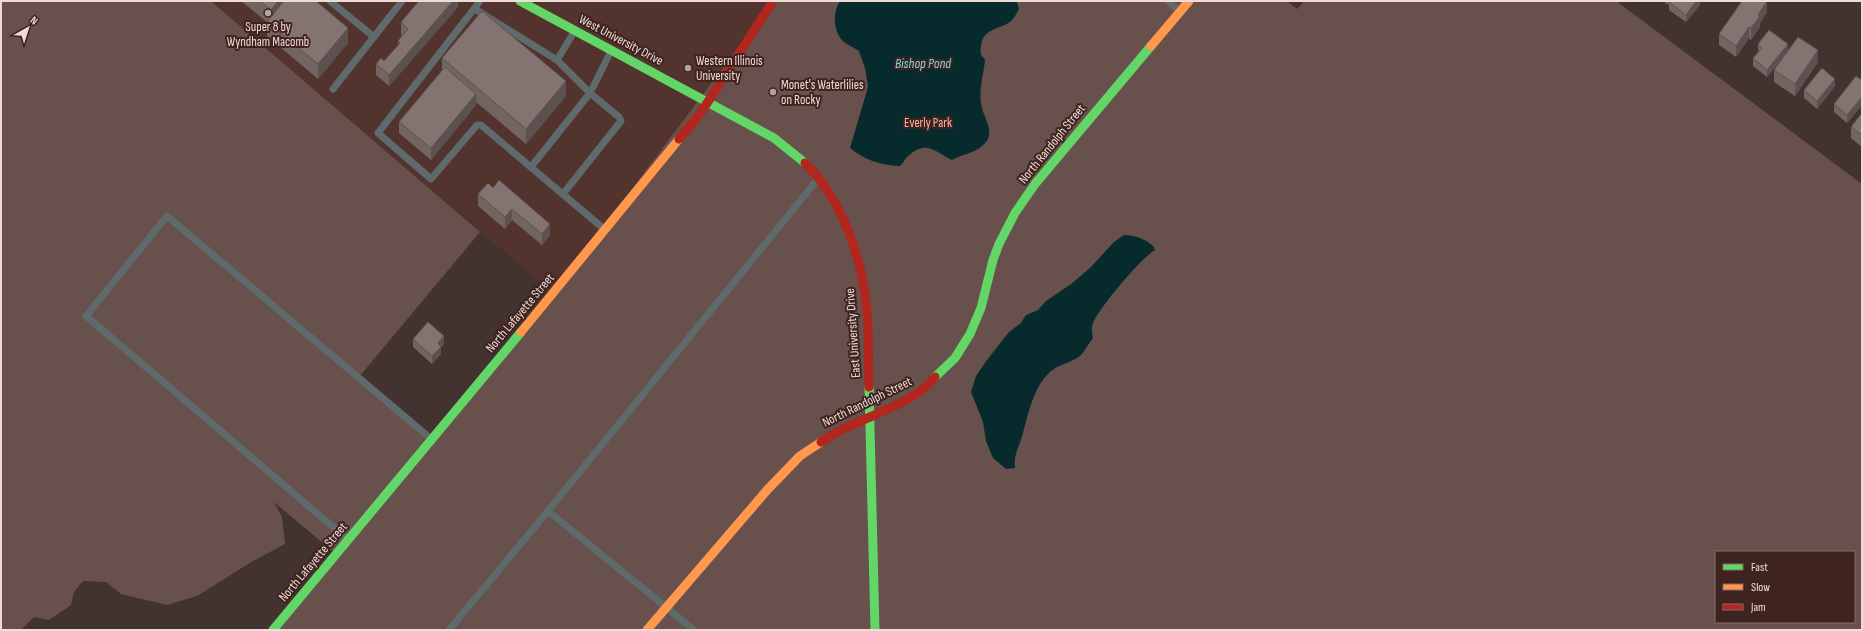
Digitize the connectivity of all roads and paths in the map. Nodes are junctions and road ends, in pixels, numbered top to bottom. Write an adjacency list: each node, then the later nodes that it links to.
1 (330, 1): 11 (lane)
2 (402, 1): 11 (lane)
3 (480, 1): 8 (lane)
4 (520, 1): 10 (main road, West University Drive)
5 (773, 1): 16 (main road, North Lafayette Street)
6 (1168, 1): 9 (lane)
7 (1189, 1): 9 (main road, North Randolph Street)
8 (475, 9): 13 (lane); 17 (lane)
9 (1180, 11): 21 (main road, North Randolph Street)
10 (575, 30): 12 (main road, West University Drive); 13 (lane)
11 (374, 37): 14 (lane)
12 (611, 49): 15 (lane); 16 (main road, West University Drive)
13 (557, 60): 15 (lane)
14 (333, 89)
15 (590, 93): 17 (lane); 19 (lane)
16 (709, 102): 18 (main road, East University Drive); 20 (main road, North Lafayette Street)
17 (531, 167): 19 (lane)
18 (818, 179): 21 (main road, East University Drive); 23 (lane)
19 (563, 194): 20 (lane)
20 (606, 230): 22 (main road, North Lafayette Street)
21 (870, 417): 25 (main road, North Randolph Street); 30 (main road, East University Drive)
22 (432, 439): 24 (main road, North Lafayette Street); 24 (lane)
23 (548, 511): 25 (lane); 27 (lane)
24 (348, 540): 26 (main road, North Lafayette Street)
25 (666, 607): 28 (main road, North Randolph Street); 29 (lane)
26 (273, 630)
27 (448, 630)
28 (646, 630)
29 (694, 630)
30 (875, 630)

